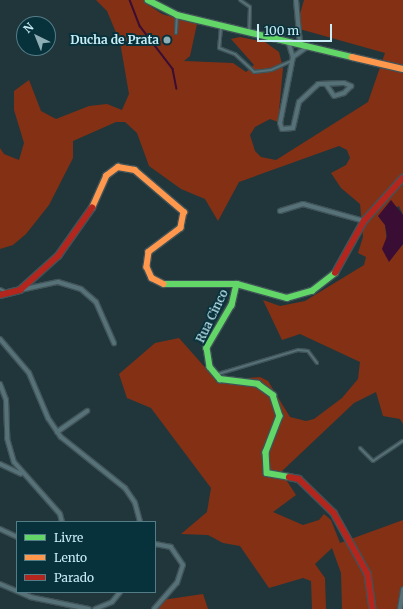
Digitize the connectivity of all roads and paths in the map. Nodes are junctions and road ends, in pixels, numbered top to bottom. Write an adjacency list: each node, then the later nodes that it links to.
1 (148, 0): 4 (street)
2 (240, 0): 6 (lane)
3 (296, 0): 9 (street)
4 (178, 15): 5 (street); 7 (lane)
5 (222, 26): 6 (street); 11 (lane)
6 (249, 31): 8 (street)
7 (176, 33)
8 (288, 41): 9 (street); 11 (street)
9 (300, 44): 10 (street)
10 (308, 46): 11 (street); 12 (street)
11 (293, 59): 13 (street)
12 (403, 69)
13 (326, 84): 13 (street)
14 (403, 178): 16 (street)
15 (280, 211): 16 (street)
16 (364, 221): 17 (street)
17 (237, 284): 19 (street); 25 (street, Rua Cinco)
18 (0, 289): 21 (lane)
19 (20, 290): 21 (street); 23 (street)
20 (0, 295): 21 (street)
21 (9, 295)
22 (0, 339): 28 (street)
23 (114, 343)
24 (317, 363): 25 (lane)
25 (215, 375): 46 (street)
26 (0, 384): 32 (street)
27 (87, 411): 28 (street)
28 (58, 432): 34 (street)
29 (403, 441): 30 (lane)
30 (360, 448)
31 (0, 464): 32 (street)
32 (21, 474): 33 (street)
33 (62, 521)
34 (140, 521)
35 (0, 529): 36 (street)
36 (16, 537)
37 (156, 544): 45 (street)
38 (0, 584): 40 (street)
39 (403, 589): 47 (street)
40 (16, 591)
41 (21, 593): 43 (street)
42 (119, 593): 44 (street)
43 (89, 609)
44 (95, 609)
45 (154, 609)
46 (373, 609)
47 (400, 609)

